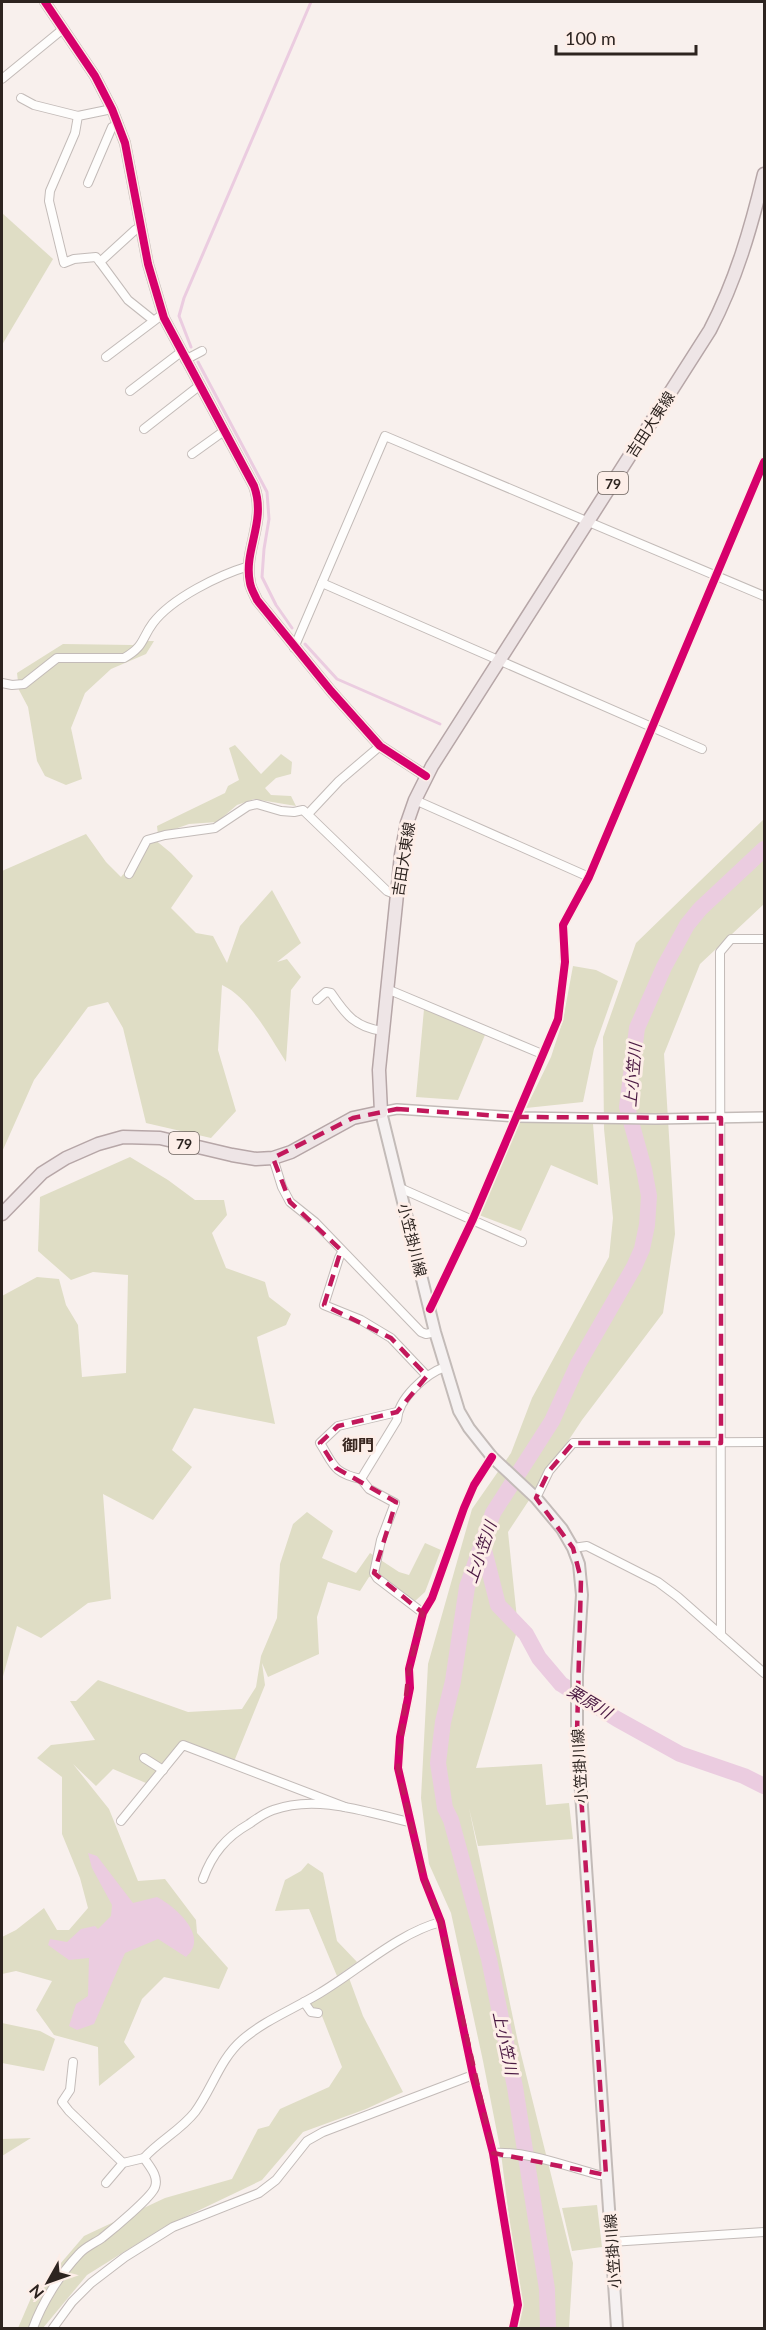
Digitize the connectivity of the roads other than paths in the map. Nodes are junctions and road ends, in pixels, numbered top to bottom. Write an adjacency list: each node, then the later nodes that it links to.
1 (45, 2): 2 (street)
2 (63, 29): 3 (street); 5 (street)
3 (2, 79)
4 (21, 98): 6 (street)
5 (112, 109): 6 (street); 7 (street)
6 (78, 116): 11 (street)
7 (118, 125): 9 (street); 10 (street)
8 (765, 174): 23 (main road, 吉田大東線 / 79)
9 (88, 183)
10 (140, 228): 11 (street); 12 (street)
11 (100, 262): 13 (street)
12 (163, 314): 13 (street); 15 (street)
13 (153, 320): 16 (street)
14 (202, 351): 15 (street)
15 (183, 356): 17 (street); 18 (street)
16 (106, 357)
17 (200, 386): 19 (street); 20 (street)
18 (130, 391)
19 (144, 429)
20 (224, 431): 21 (street); 24 (street)
21 (192, 454)
22 (765, 462): 25 (street)
23 (588, 521): 25 (street); 26 (street); 29 (main road, 吉田大東線 / 79)
24 (249, 566): 28 (street); 30 (street)
25 (715, 576): 27 (street); 31 (street)
26 (322, 583): 28 (street); 29 (street)
27 (765, 596)
28 (294, 648): 32 (street)
29 (500, 661): 31 (street); 34 (main road, 吉田大東線 / 79)
30 (2, 683)
31 (652, 726): 33 (street); 38 (street)
32 (380, 746): 34 (street); 36 (street)
33 (702, 749)
34 (426, 776): 35 (main road, 吉田大東線 / 79)
35 (415, 800): 38 (street); 39 (main road, 吉田大東線 / 79)
36 (308, 814): 37 (street); 39 (street)
37 (129, 874)
38 (589, 876): 44 (street)
39 (397, 895): 41 (main road, 吉田大東線 / 79)
40 (765, 939): 47 (street)
41 (387, 988): 43 (main road, 吉田大東線 / 79); 44 (street)
42 (317, 1000): 43 (street)
43 (382, 1032): 45 (main road, 吉田大東線 / 79)
44 (542, 1054): 46 (street)
45 (381, 1112): 46 (street); 49 (main road, 79); 50 (main road, 小笠掛川線)
46 (516, 1116): 47 (street); 52 (street)
47 (721, 1118): 48 (street); 60 (street)
48 (765, 1118)
49 (273, 1158): 51 (main road, 79); 54 (street)
50 (400, 1188): 52 (street); 55 (main road, 小笠掛川線)
51 (2, 1214)
52 (473, 1219): 53 (street); 55 (street)
53 (522, 1242)
54 (342, 1252): 56 (street); 58 (street)
55 (429, 1309): 56 (main road, 小笠掛川線)
56 (435, 1332): 57 (main road, 小笠掛川線)
57 (445, 1367): 58 (street); 62 (main road, 小笠掛川線)
58 (427, 1376): 59 (street)
59 (397, 1412): 63 (street); 63 (street)
60 (721, 1443): 61 (street); 64 (street); 67 (street)
61 (765, 1443)
62 (495, 1460): 64 (main road, 小笠掛川線); 66 (street)
63 (361, 1479): 66 (street)
64 (533, 1496): 65 (main road, 小笠掛川線)
65 (573, 1548): 67 (street); 83 (main road, 小笠掛川線)
66 (423, 1613): 73 (street)
67 (721, 1635): 68 (street)
68 (765, 1673)
69 (144, 1758): 70 (street)
70 (163, 1770): 71 (street); 72 (street)
71 (345, 1807): 73 (street); 74 (street)
72 (121, 1821)
73 (409, 1822): 75 (street)
74 (203, 1879)
75 (441, 1922): 76 (street); 79 (street)
76 (304, 2002): 77 (street); 81 (street)
77 (318, 2013)
78 (73, 2062): 82 (street)
79 (473, 2075): 80 (street); 88 (street)
80 (493, 2153): 83 (street); 89 (street)
81 (144, 2158): 82 (street); 87 (street)
82 (123, 2163): 84 (street)
83 (606, 2175): 86 (main road, 小笠掛川線)
84 (106, 2183)
85 (765, 2232): 86 (street)
86 (611, 2242): 90 (main road, 小笠掛川線)
87 (33, 2328)
88 (53, 2328)
89 (513, 2328)
90 (617, 2328)

